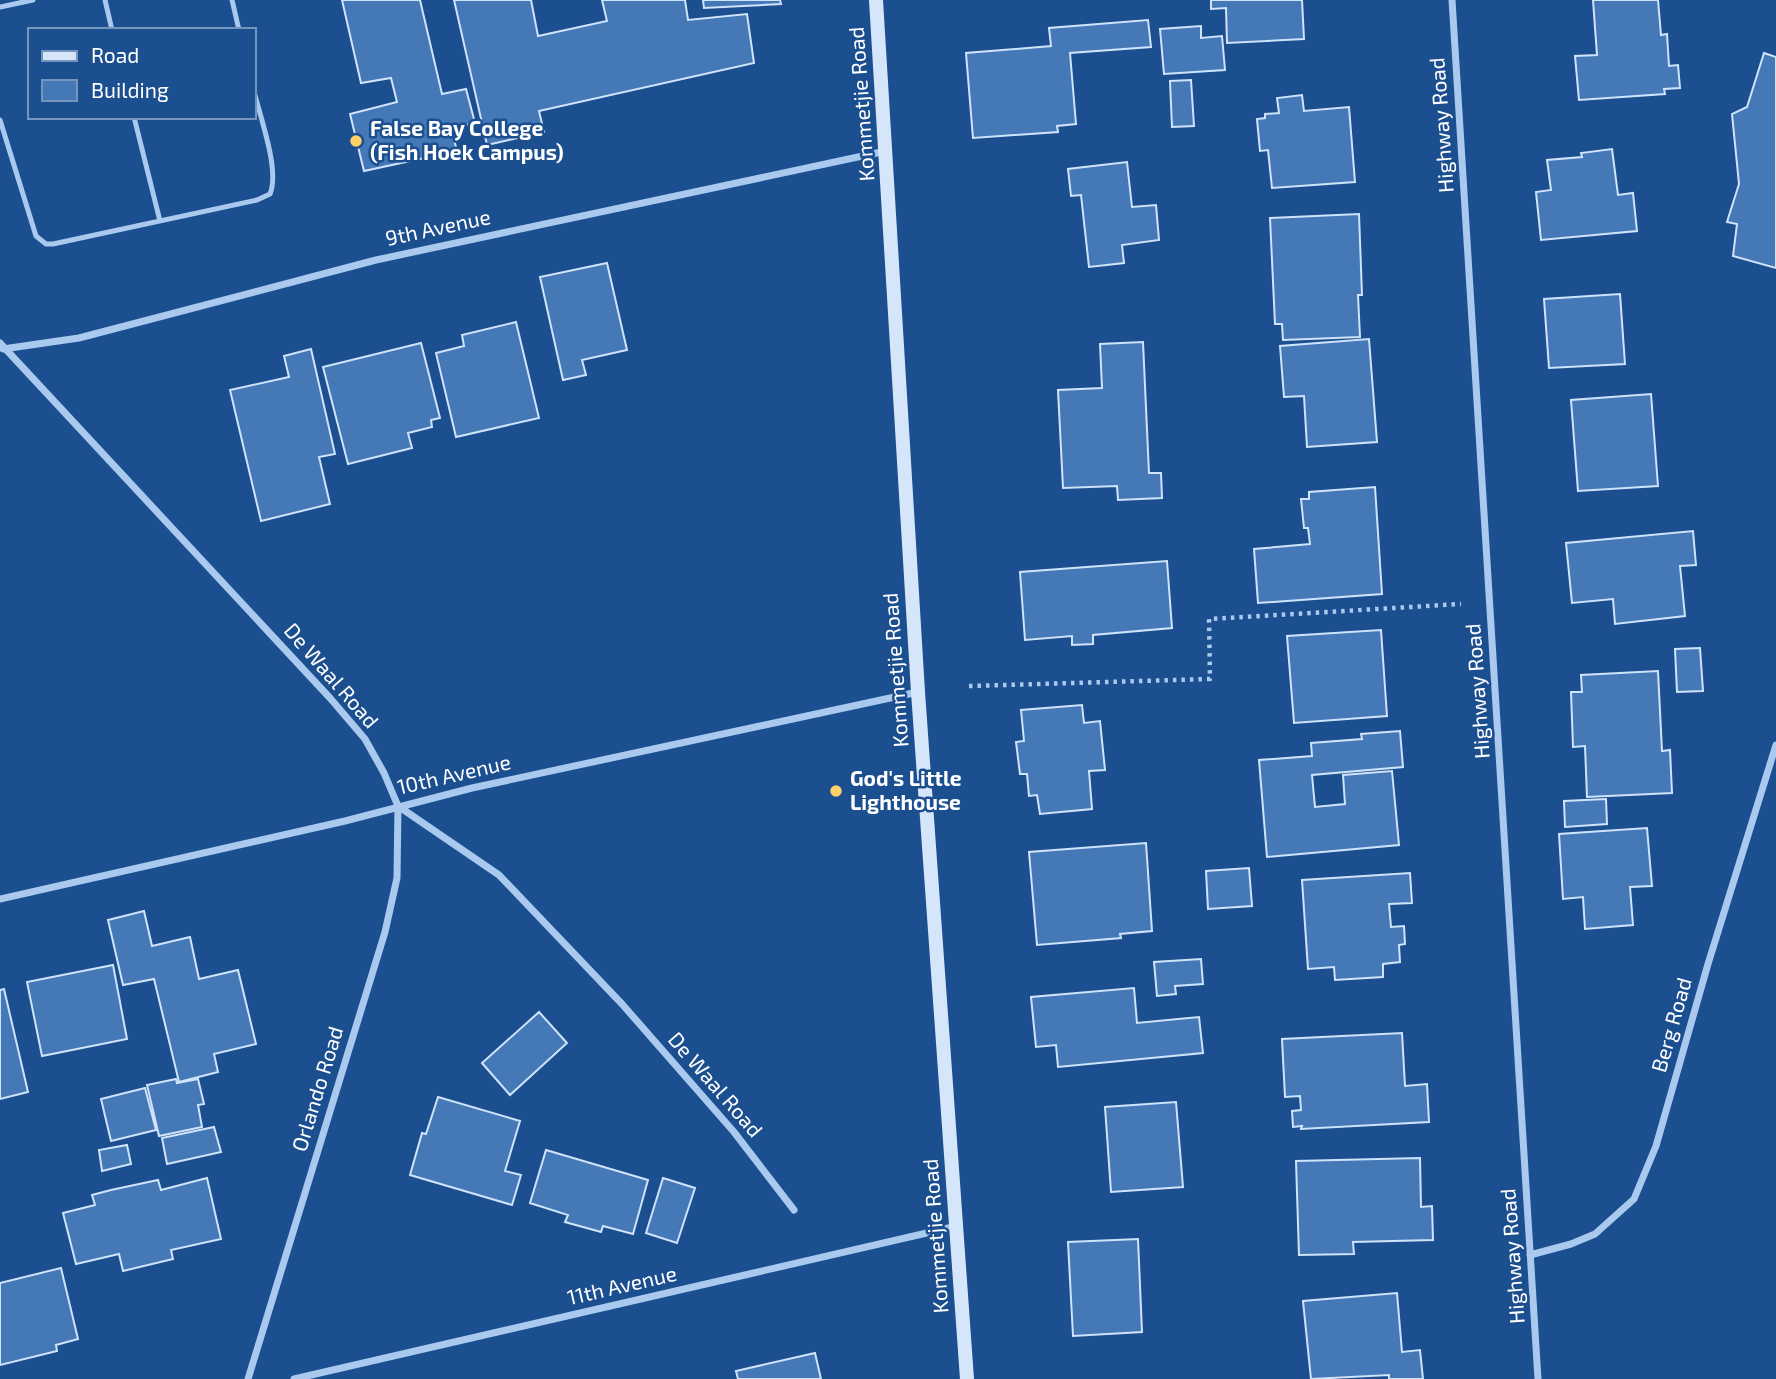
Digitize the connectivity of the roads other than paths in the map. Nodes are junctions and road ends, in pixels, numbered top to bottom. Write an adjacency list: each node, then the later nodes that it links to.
1 (33, 0): 6 (lane)
2 (105, 0): 7 (lane)
3 (232, 0): 8 (lane)
4 (876, 0): 12 (main road, Kommetjie Road)
5 (1452, 0): 21 (street, Highway Road)
6 (0, 7)
7 (112, 28)
8 (239, 28)
9 (256, 100): 13 (lane)
10 (134, 119): 13 (lane)
11 (0, 120): 13 (lane)
12 (887, 151): 14 (street, 9th Avenue); 15 (main road, Kommetjie Road)
13 (160, 221)
14 (2, 347): 17 (street, De Waal Road)
15 (918, 692): 17 (street, 10th Avenue); 20 (main road, Kommetjie Road)
16 (1776, 745): 21 (street, Berg Road)
17 (398, 806): 18 (street, 10th Avenue); 19 (street, De Waal Road); 22 (street, Orlando Road)
18 (0, 899)
19 (794, 1210)
20 (957, 1226): 23 (street, 11th Avenue); 24 (main road, Kommetjie Road)
21 (1530, 1255): 25 (street, Highway Road)
22 (248, 1379)
23 (294, 1379)
24 (967, 1379)
25 (1538, 1379)

